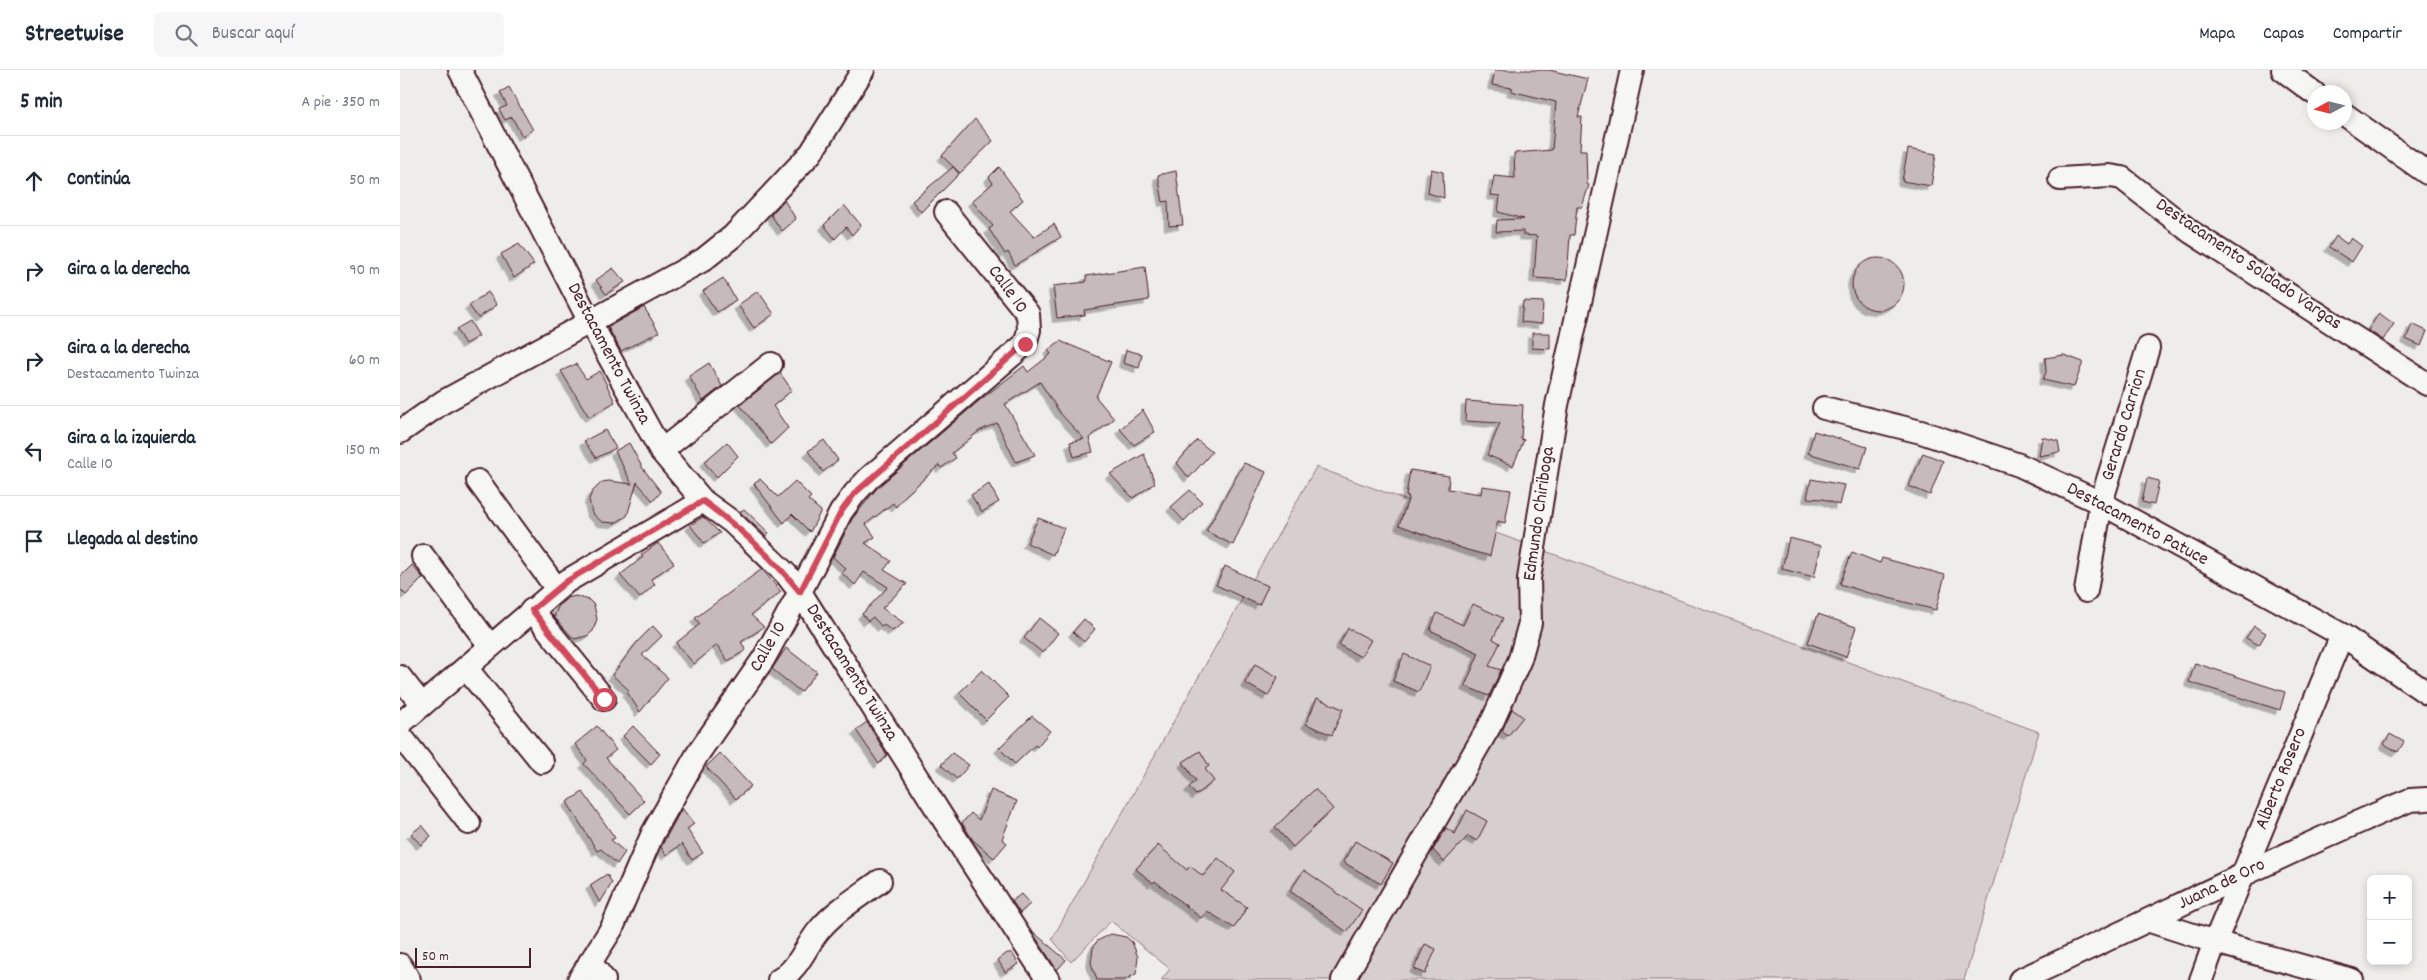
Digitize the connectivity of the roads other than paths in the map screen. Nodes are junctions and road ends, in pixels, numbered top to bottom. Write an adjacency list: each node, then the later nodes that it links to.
1 (460, 70): 10 (street, Destacamento Twinza)
2 (863, 70): 10 (street)
3 (1632, 70): 47 (street, Edmundo Chiriboga)
4 (2283, 70): 5 (street)
5 (2307, 88)
6 (2352, 120): 7 (street)
7 (2427, 173)
8 (2060, 179): 13 (street, Destacamento Soldado Vargas)
9 (946, 212): 23 (street, Calle 10)
10 (590, 322): 15 (street); 16 (street, Destacamento Twinza)
11 (2148, 348): 19 (street, Gerardo Carrion)
12 (770, 364): 16 (street)
13 (2427, 384)
14 (1824, 408): 19 (street, Destacamento Patuce)
15 (400, 432)
16 (661, 451): 18 (street, Destacamento Twinza)
17 (478, 481): 21 (street)
18 (703, 501): 21 (street); 23 (street, Destacamento Twinza)
19 (2101, 503): 22 (street, Gerardo Carrion); 25 (street, Destacamento Patuce)
20 (424, 556): 26 (street)
21 (557, 589): 24 (street)
22 (2086, 591)
23 (800, 592): 42 (street, Calle 10); 46 (street, Destacamento Twinza)
24 (532, 610): 26 (street); 30 (street)
25 (2342, 635): 29 (street, Destacamento Patuce); 37 (street, Alberto Rosero)
26 (490, 646): 27 (street)
27 (466, 668): 31 (street); 34 (street)
28 (400, 677): 31 (street)
29 (2427, 693)
30 (604, 699)
31 (422, 705): 32 (street)
32 (400, 724)
33 (400, 735): 36 (street)
34 (542, 762)
35 (2427, 799): 37 (street, Juana de Oro)
36 (470, 823)
37 (2243, 874): 39 (street, Juana de Oro); 40 (street, Alberto Rosero)
38 (880, 881): 45 (street)
39 (2150, 921): 40 (street); 48 (street, Juana de Oro)
40 (2215, 942): 49 (street, Alberto Rosero); 50 (street)
41 (400, 965): 43 (street)
42 (584, 971): 44 (street)
43 (409, 980)
44 (604, 980)
45 (779, 980)
46 (1048, 980)
47 (1344, 980)
48 (2020, 980)
49 (2201, 980)
50 (2352, 980)

